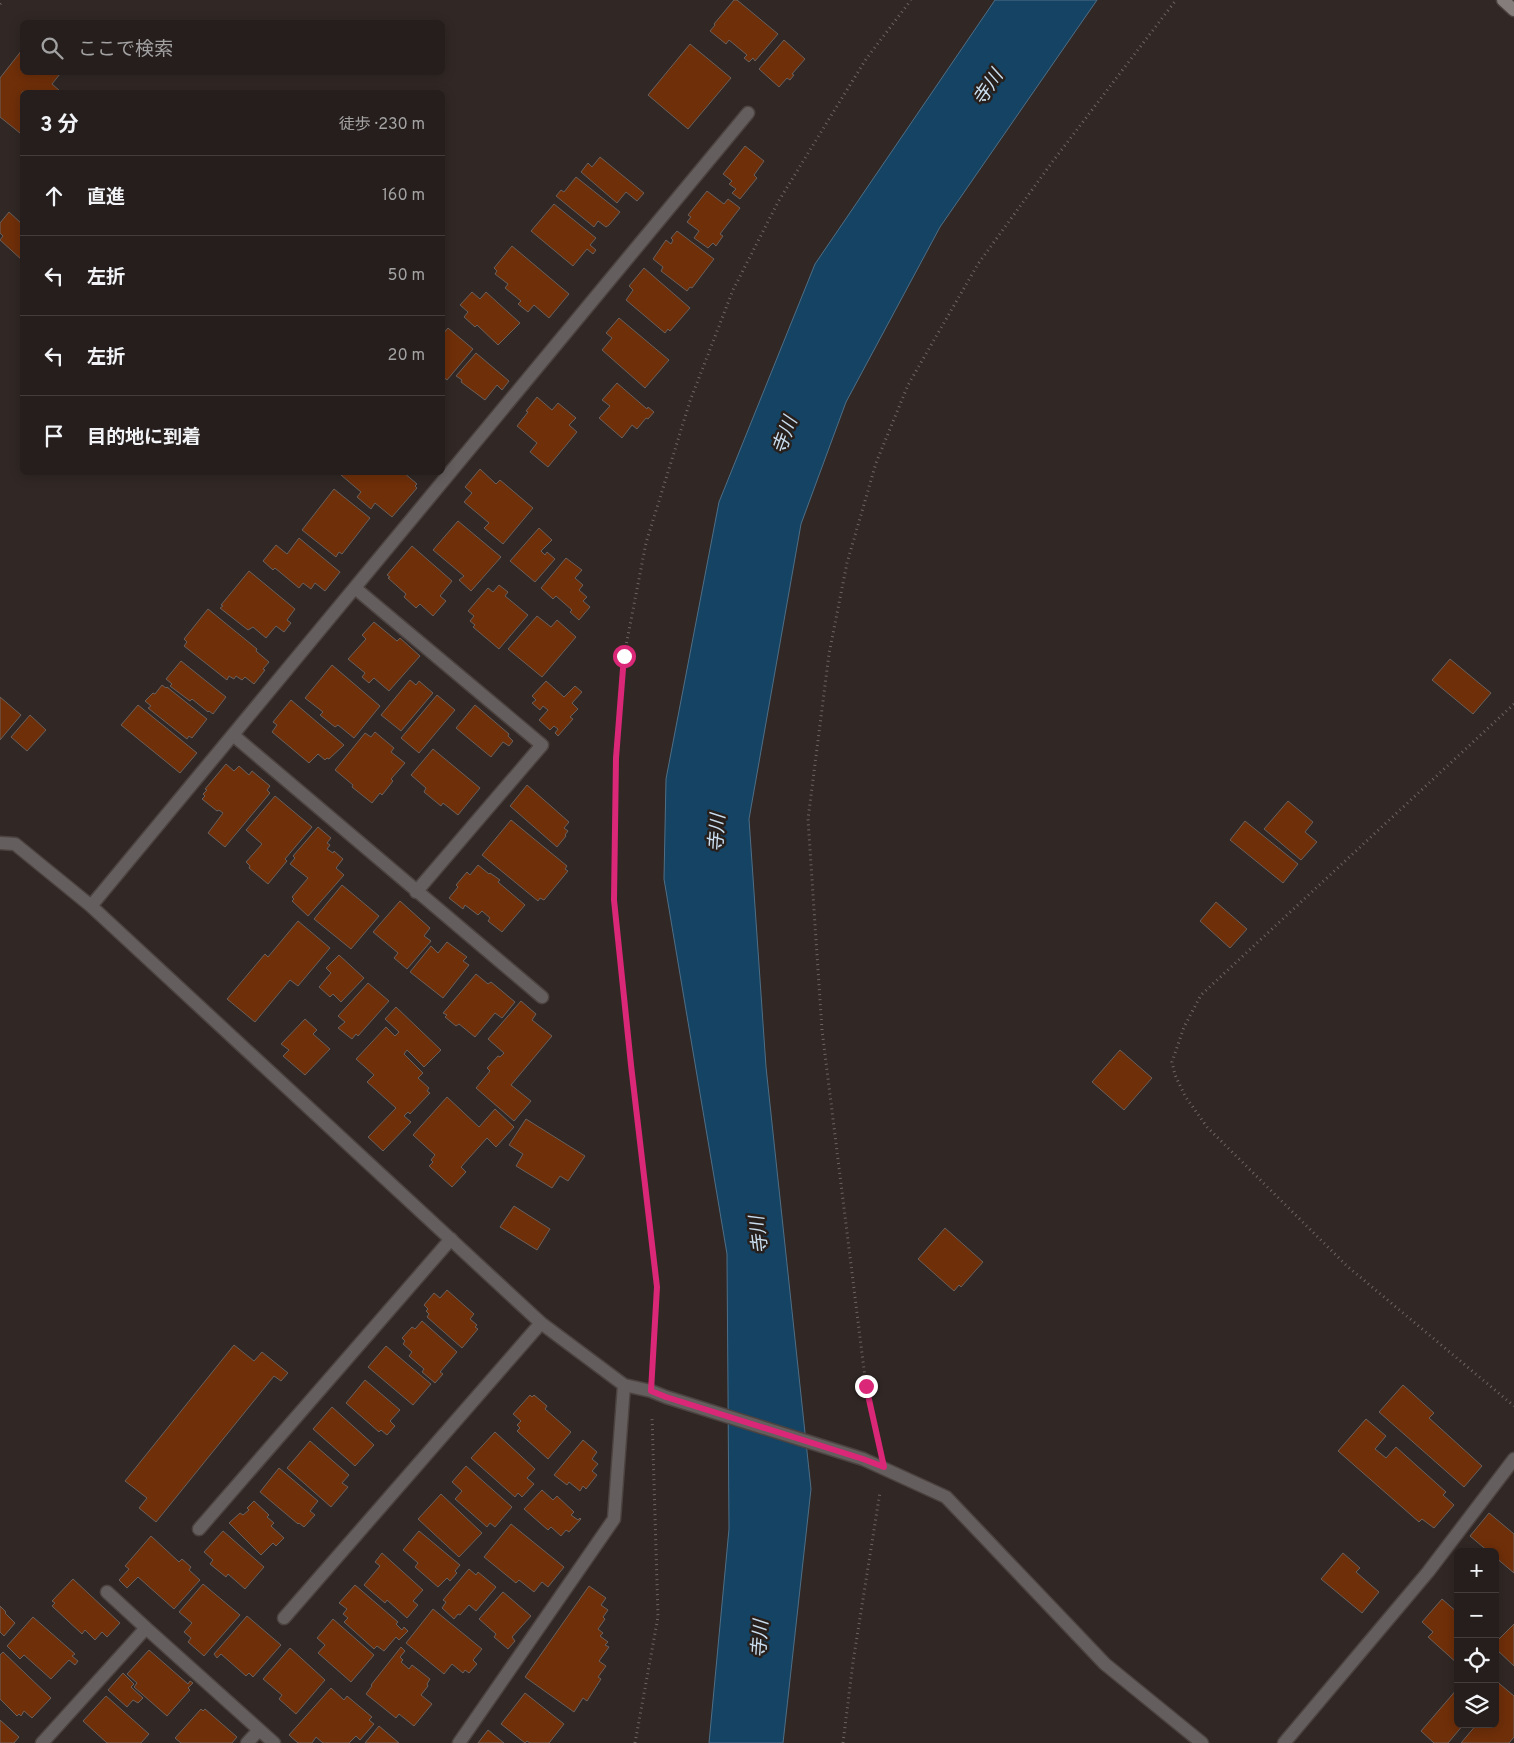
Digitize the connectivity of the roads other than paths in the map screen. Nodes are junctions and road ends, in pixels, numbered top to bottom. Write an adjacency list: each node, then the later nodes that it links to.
1 (1502, 0): 2 (street)
2 (1514, 10)
3 (748, 113): 4 (street)
4 (355, 588): 5 (street); 7 (street)
5 (233, 735): 7 (street); 8 (street)
6 (0, 843): 8 (street)
7 (416, 892): 9 (street)
8 (91, 906): 10 (street)
9 (542, 997)
10 (451, 1239): 11 (street); 14 (street)
11 (541, 1323): 12 (street); 16 (street)
12 (624, 1385): 22 (street); 23 (street)
13 (1514, 1459): 24 (street)
14 (199, 1529)
15 (107, 1592): 17 (street)
16 (284, 1618)
17 (146, 1628): 18 (street); 19 (street)
18 (259, 1730): 20 (street); 21 (street)
19 (42, 1743)
20 (247, 1743)
21 (274, 1743)
22 (459, 1743)
23 (1202, 1743)
24 (1284, 1743)

